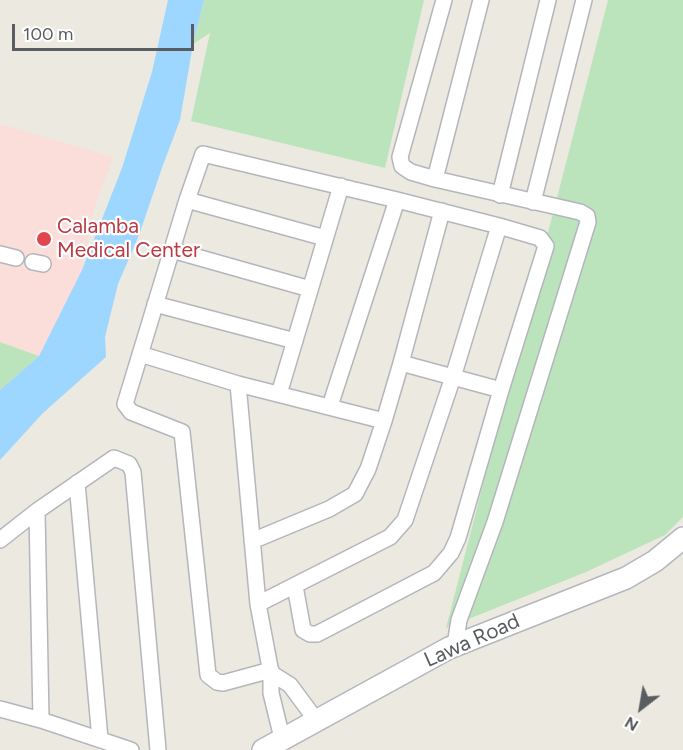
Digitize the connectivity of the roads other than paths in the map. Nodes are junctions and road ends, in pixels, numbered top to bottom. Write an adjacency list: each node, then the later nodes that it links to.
1 (444, 0): 5 (street)
2 (482, 0): 5 (street)
3 (548, 0): 7 (street)
4 (584, 0): 10 (street)
5 (435, 179): 7 (street)
6 (341, 186): 8 (street); 9 (street); 13 (street)
7 (500, 195): 10 (street)
8 (187, 200): 13 (street); 14 (street)
9 (397, 200): 11 (street); 26 (street)
10 (533, 202): 35 (street)
11 (442, 211): 12 (street); 21 (street)
12 (499, 226): 22 (street); 24 (street)
13 (325, 238): 17 (street)
14 (172, 250): 17 (street); 18 (street)
15 (0, 254): 16 (street)
16 (16, 258)
17 (310, 289): 19 (street)
18 (155, 304): 19 (street); 20 (street)
19 (295, 341): 25 (street)
20 (140, 354): 23 (street); 36 (street)
21 (401, 363): 22 (street); 27 (street)
22 (453, 377): 24 (street); 33 (street)
23 (238, 384): 25 (street); 32 (street)
24 (501, 390): 33 (street)
25 (279, 394): 26 (street)
26 (330, 406): 27 (street)
27 (384, 421): 32 (street)
28 (77, 483): 29 (street); 41 (street); 43 (street)
29 (37, 510): 31 (street); 38 (street)
30 (683, 538): 35 (main road, Lawa Road)
31 (0, 540)
32 (252, 541): 34 (street)
33 (295, 586): 34 (street)
34 (258, 604): 36 (street)
35 (455, 645): 39 (main road, Lawa Road)
36 (271, 672): 39 (street); 40 (street)
37 (0, 709): 38 (street)
38 (41, 720): 41 (street)
39 (316, 720): 40 (main road, Lawa Road)
40 (282, 738): 44 (main road, Lawa Road)
41 (100, 739): 42 (street)
42 (131, 750)
43 (158, 750)
44 (263, 750)

